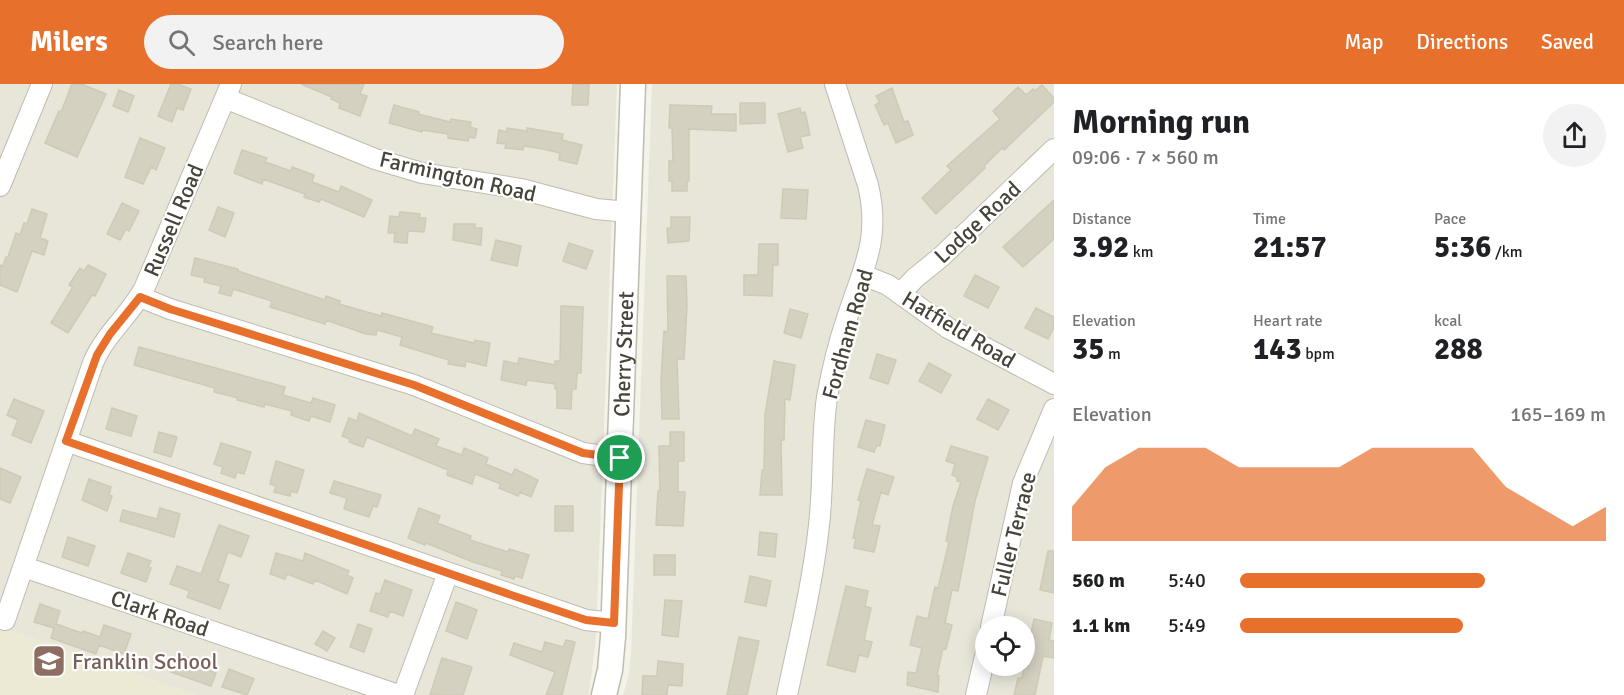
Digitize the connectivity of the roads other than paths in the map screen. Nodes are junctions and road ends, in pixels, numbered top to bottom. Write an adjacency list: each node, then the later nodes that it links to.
1 (42, 84): 6 (street)
2 (633, 84): 7 (street, Cherry Street)
3 (835, 84): 8 (street, Fordham Road)
4 (228, 91): 7 (street, Farmington Road); 10 (street, Russell Road)
5 (1054, 149): 9 (street, Lodge Road)
6 (0, 186)
7 (628, 212): 14 (street, Cherry Street)
8 (863, 274): 9 (street, Hatfield Road); 24 (street, Fordham Road)
9 (900, 294): 11 (street, Hatfield Road)
10 (140, 297): 13 (street, Russell Road); 14 (street)
11 (1054, 384)
12 (1054, 409): 17 (street, Fuller Terrace)
13 (66, 441): 15 (street, Russell Road); 16 (street)
14 (620, 458): 19 (street, Cherry Street)
15 (24, 567): 18 (street, Russell Road); 21 (street, Clark Road)
16 (448, 573): 19 (street); 22 (street)
17 (993, 616)
18 (6, 620)
19 (614, 623): 23 (street, Cherry Street)
20 (980, 676): 25 (street)
21 (398, 695)
22 (403, 695)
23 (604, 695)
24 (787, 695)
25 (976, 695)

